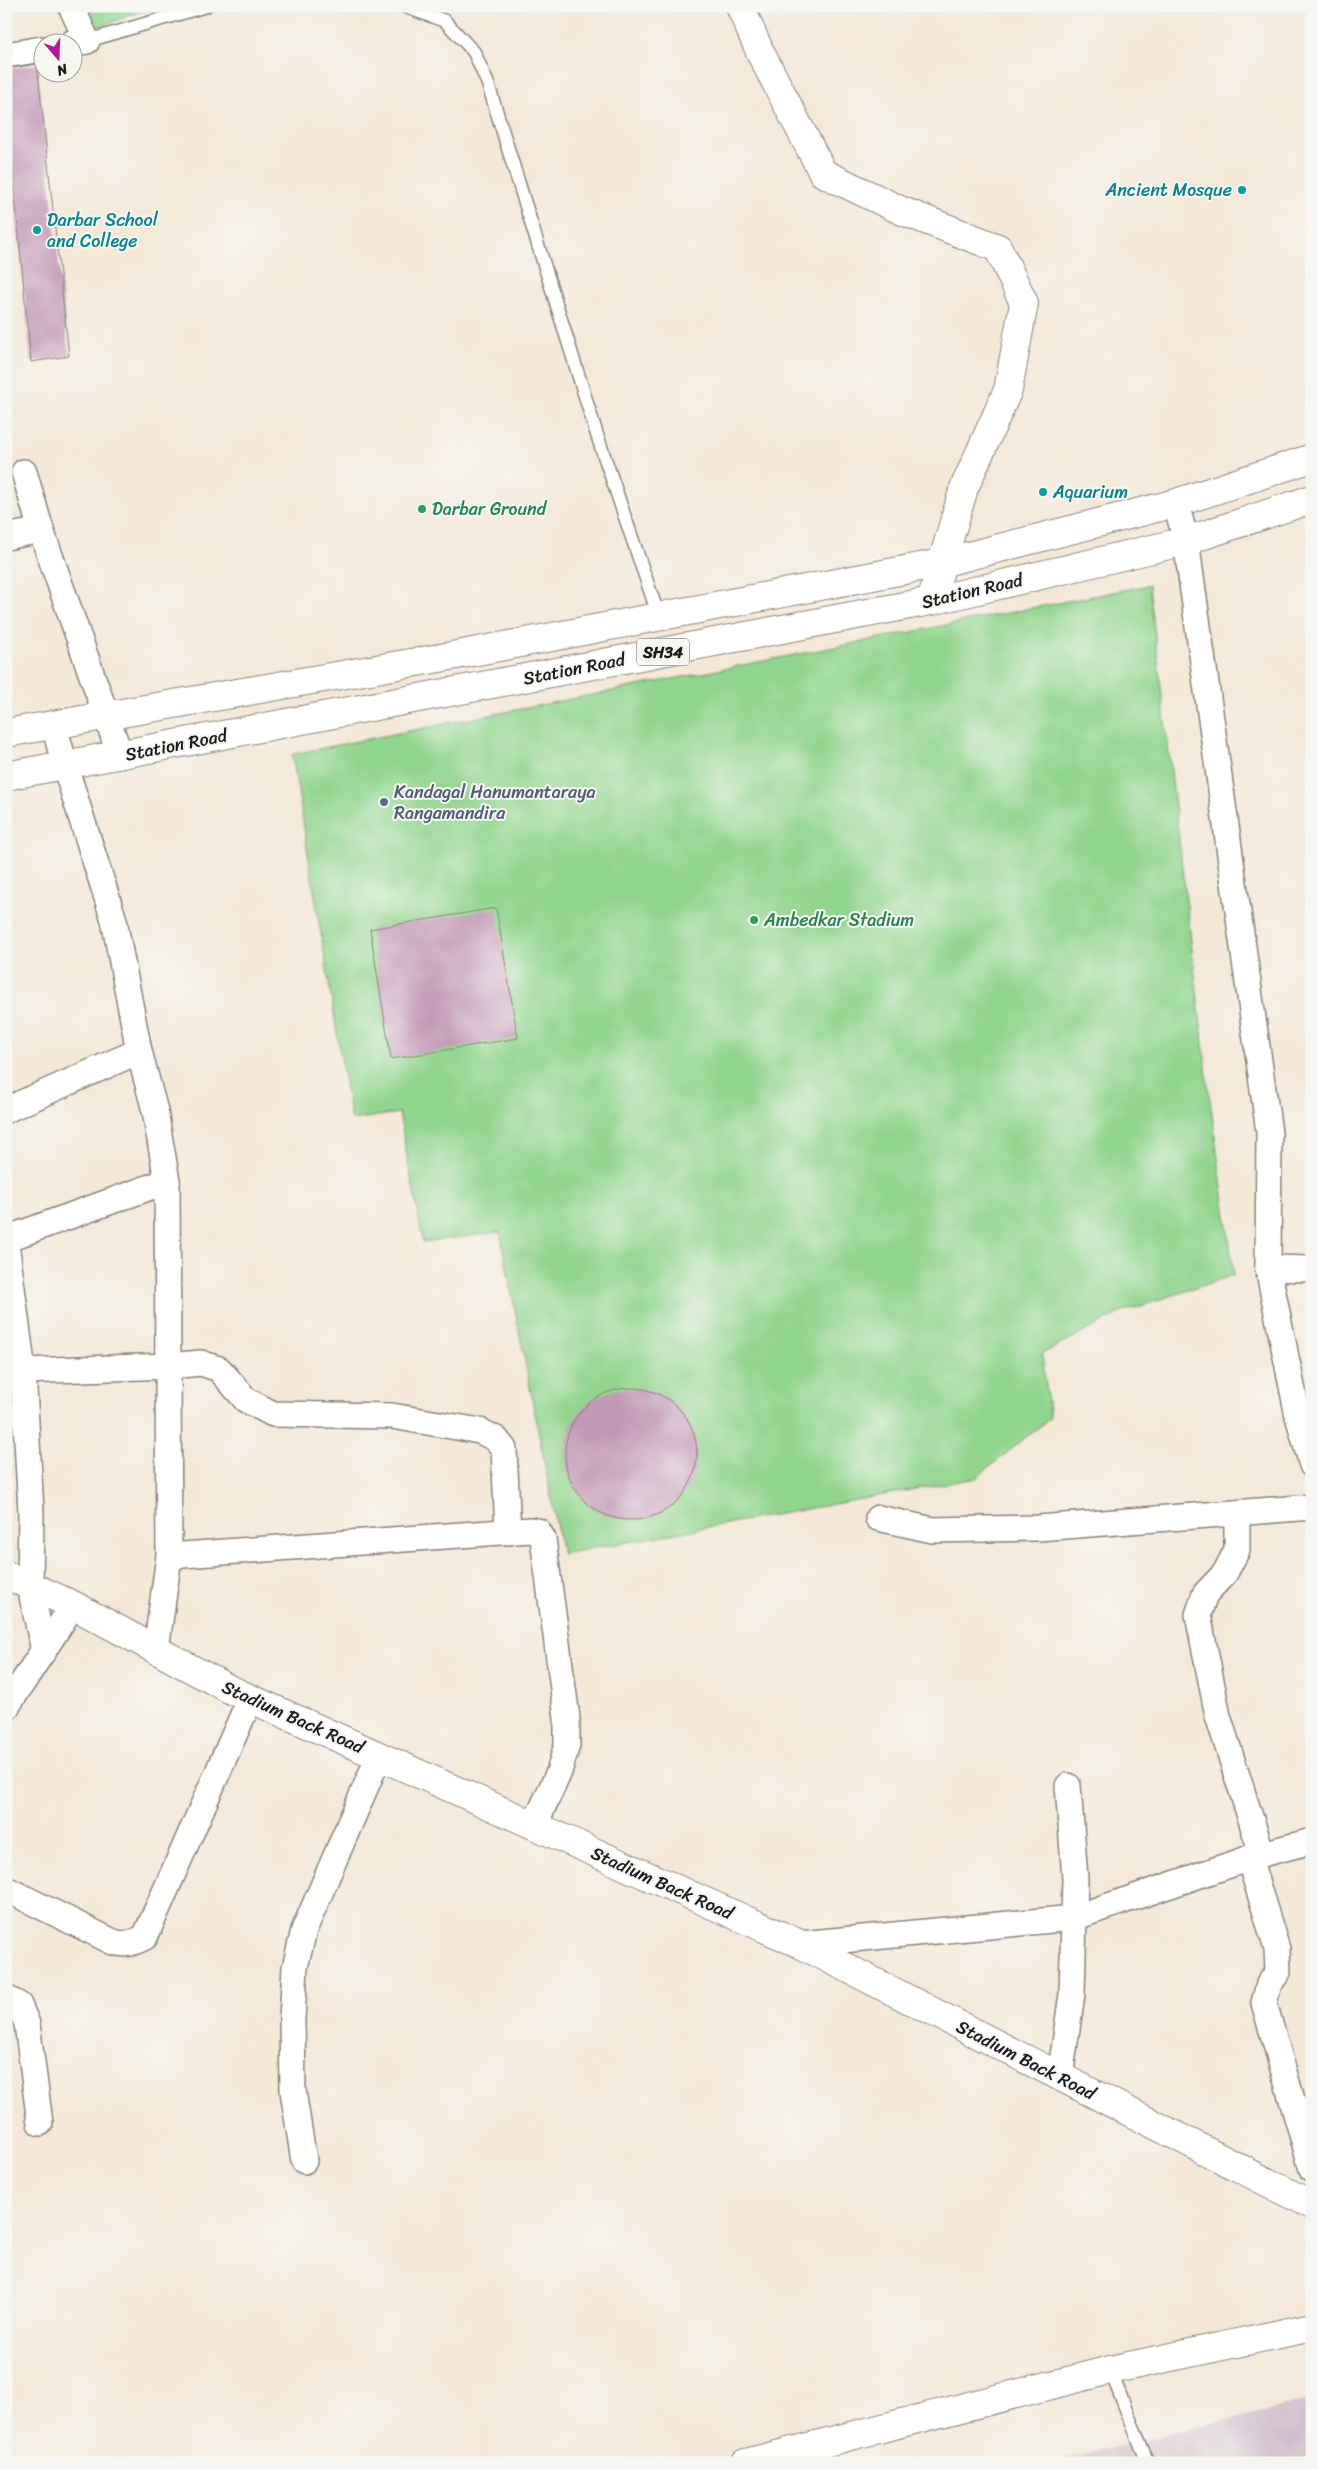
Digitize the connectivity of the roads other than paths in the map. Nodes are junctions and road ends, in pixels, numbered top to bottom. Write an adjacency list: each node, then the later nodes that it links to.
1 (71, 6): 5 (street)
2 (206, 6): 6 (lane)
3 (403, 6): 18 (lane)
4 (740, 6): 16 (street)
5 (78, 32)
6 (82, 41)
7 (32, 50): 8 (street)
8 (6, 55)
9 (1312, 458): 12 (street, Station Road / SH34)
10 (24, 472): 13 (street)
11 (1312, 499): 15 (street, Station Road / SH34)
12 (1176, 503): 15 (street); 16 (street, Station Road / SH34)
13 (42, 530): 14 (street); 19 (street)
14 (6, 537)
15 (1186, 541): 17 (street, Station Road / SH34); 30 (street)
16 (941, 563): 17 (street); 18 (street, Station Road / SH34)
17 (931, 601): 22 (street, Station Road / SH34)
18 (659, 616): 19 (street, Station Road / SH34)
19 (108, 716): 20 (street, Station Road / SH34); 22 (street)
20 (54, 725): 21 (street, Station Road / SH34); 23 (street)
21 (6, 733)
22 (120, 756): 23 (street, Station Road / SH34)
23 (65, 766): 24 (street, Station Road / SH34); 25 (street)
24 (6, 776)
25 (139, 1051): 26 (street); 27 (street)
26 (6, 1110)
27 (167, 1181): 28 (street); 32 (street)
28 (6, 1239)
29 (6, 1243): 33 (street)
30 (1268, 1268): 31 (street); 34 (street)
31 (1312, 1269)
32 (169, 1366): 33 (street); 39 (street); 40 (street)
33 (14, 1374): 41 (street)
34 (1305, 1415): 35 (street)
35 (1312, 1465)
36 (1312, 1507): 37 (street)
37 (1237, 1513): 38 (street); 51 (street)
38 (878, 1518)
39 (508, 1532): 40 (street); 49 (street)
40 (170, 1556): 43 (street)
41 (18, 1581): 42 (street, Stadium Back Road); 44 (street)
42 (74, 1605): 43 (street, Stadium Back Road); 44 (street)
43 (156, 1650): 45 (street, Stadium Back Road)
44 (44, 1651): 46 (street)
45 (250, 1699): 47 (street, Stadium Back Road); 52 (street)
46 (6, 1708)
47 (379, 1756): 49 (street, Stadium Back Road); 58 (street)
48 (1068, 1786): 53 (street)
49 (534, 1826): 54 (street, Stadium Back Road)
50 (1312, 1841): 51 (street)
51 (1256, 1856): 53 (street); 59 (street)
52 (6, 1889)
53 (1073, 1918): 54 (street); 56 (street)
54 (800, 1944): 56 (street, Stadium Back Road)
55 (6, 1998): 57 (street)
56 (1060, 2078): 60 (street, Stadium Back Road)
57 (40, 2123)
58 (304, 2161)
59 (1312, 2169)
60 (1312, 2205)
61 (1312, 2327): 62 (street)
62 (1110, 2370): 63 (street); 64 (lane)
63 (750, 2462)
64 (1148, 2463)

